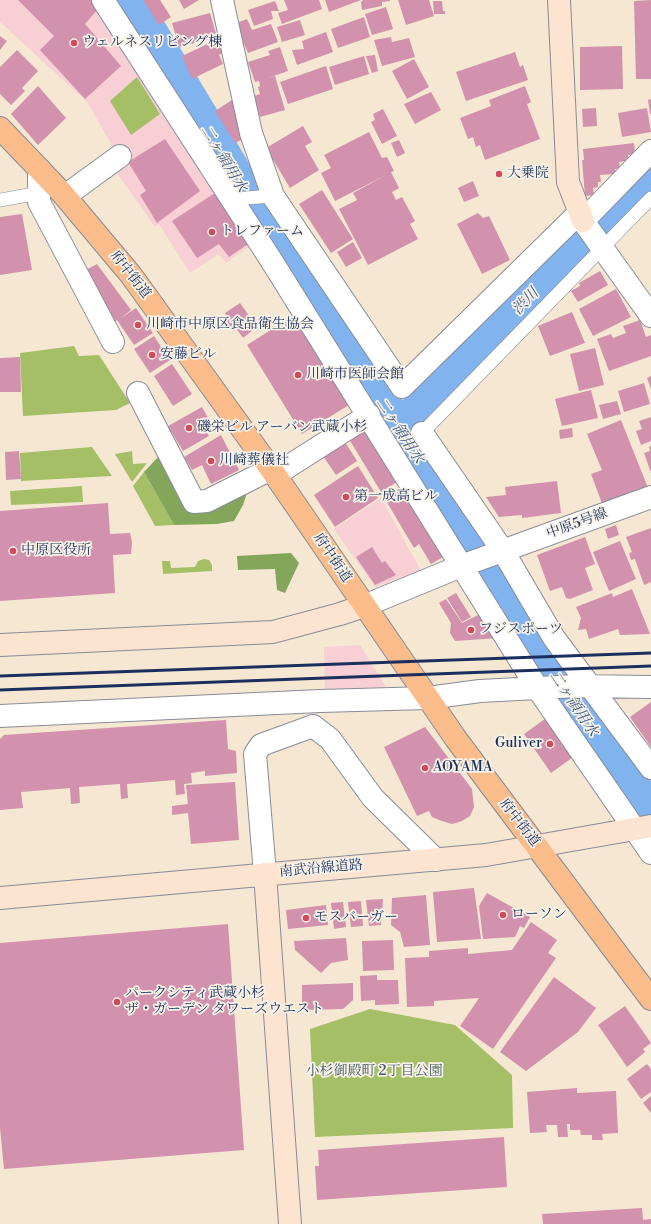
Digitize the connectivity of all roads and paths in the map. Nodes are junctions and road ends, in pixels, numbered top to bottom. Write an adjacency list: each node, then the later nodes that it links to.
1 (103, 0): 12 (street)
2 (222, 0): 10 (street)
3 (560, 0): 14 (street)
4 (0, 128): 7 (highway, 府中街道)
5 (651, 152): 14 (street)
6 (120, 156): 9 (street)
7 (39, 168): 8 (street); 9 (highway, 府中街道)
8 (40, 193): 13 (lane); 17 (street)
9 (65, 196): 21 (highway, 府中街道)
10 (273, 196): 12 (lane); 14 (street)
11 (651, 198): 15 (lane)
12 (232, 199): 19 (street)
13 (0, 200)
14 (582, 216): 15 (street)
15 (601, 247): 16 (street); 20 (lane)
16 (651, 316)
17 (113, 342)
18 (138, 393): 21 (street)
19 (369, 415): 21 (street); 24 (street)
20 (422, 433): 23 (street)
21 (273, 472): 25 (highway, 府中街道)
22 (651, 497): 23 (street, 中原5号線)
23 (503, 551): 24 (street, 中原5号線); 27 (street)
24 (461, 566): 25 (street, 中原5号線); 29 (street)
25 (364, 606): 26 (street); 30 (highway, 府中街道)
26 (0, 645)
27 (584, 686): 28 (street); 29 (street); 32 (street)
28 (651, 687)
29 (544, 689): 30 (street); 33 (street)
30 (428, 698): 31 (street); 34 (highway, 府中街道)
31 (0, 716)
32 (651, 768)
33 (642, 828): 34 (street, 南武沿線道路); 35 (street)
34 (536, 845): 36 (street, 南武沿線道路); 39 (highway, 府中街道)
35 (651, 853)
36 (436, 860): 37 (street, 南武沿線道路); 37 (street)
37 (265, 874): 38 (street, 南武沿線道路); 40 (street)
38 (0, 898)
39 (651, 999)
40 (290, 1224)

